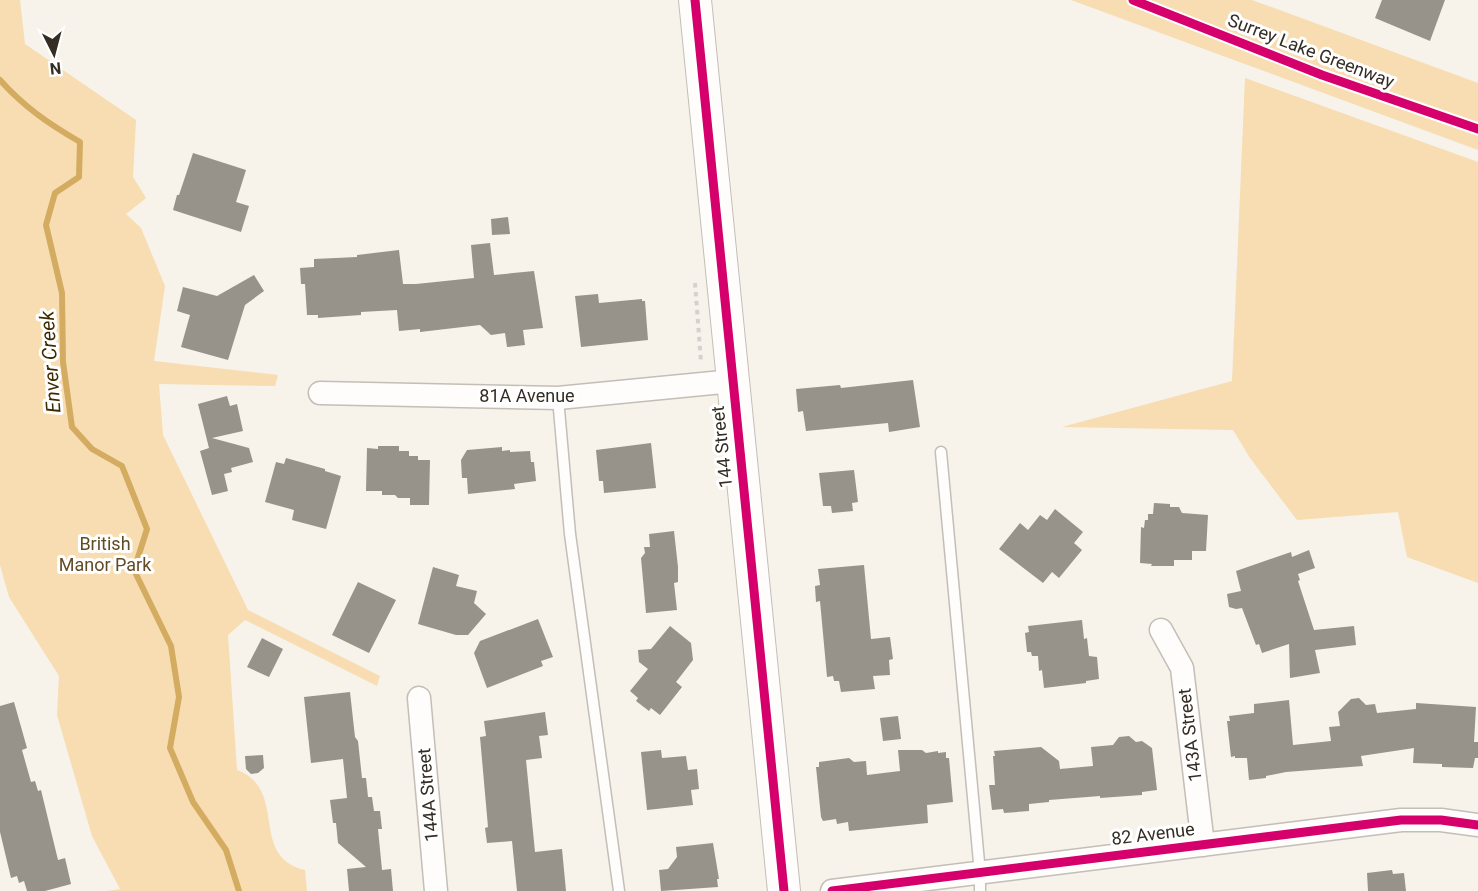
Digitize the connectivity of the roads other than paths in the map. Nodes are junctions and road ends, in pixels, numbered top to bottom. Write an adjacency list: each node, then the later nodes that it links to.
1 (696, 0): 2 (main road, 144 Street)
2 (732, 381): 4 (street, 81A Avenue); 13 (main road, 144 Street)
3 (320, 393): 4 (street, 81A Avenue)
4 (558, 398): 12 (lane)
5 (940, 452): 10 (lane)
6 (1161, 630): 9 (street, 143A Street)
7 (419, 698): 11 (street, 144A Street)
8 (1478, 825): 9 (street, 82 Avenue)
9 (1203, 845): 10 (street, 82 Avenue)
10 (980, 882): 14 (street, 82 Avenue)
11 (436, 891)
12 (619, 891)
13 (784, 891)
14 (832, 891)

